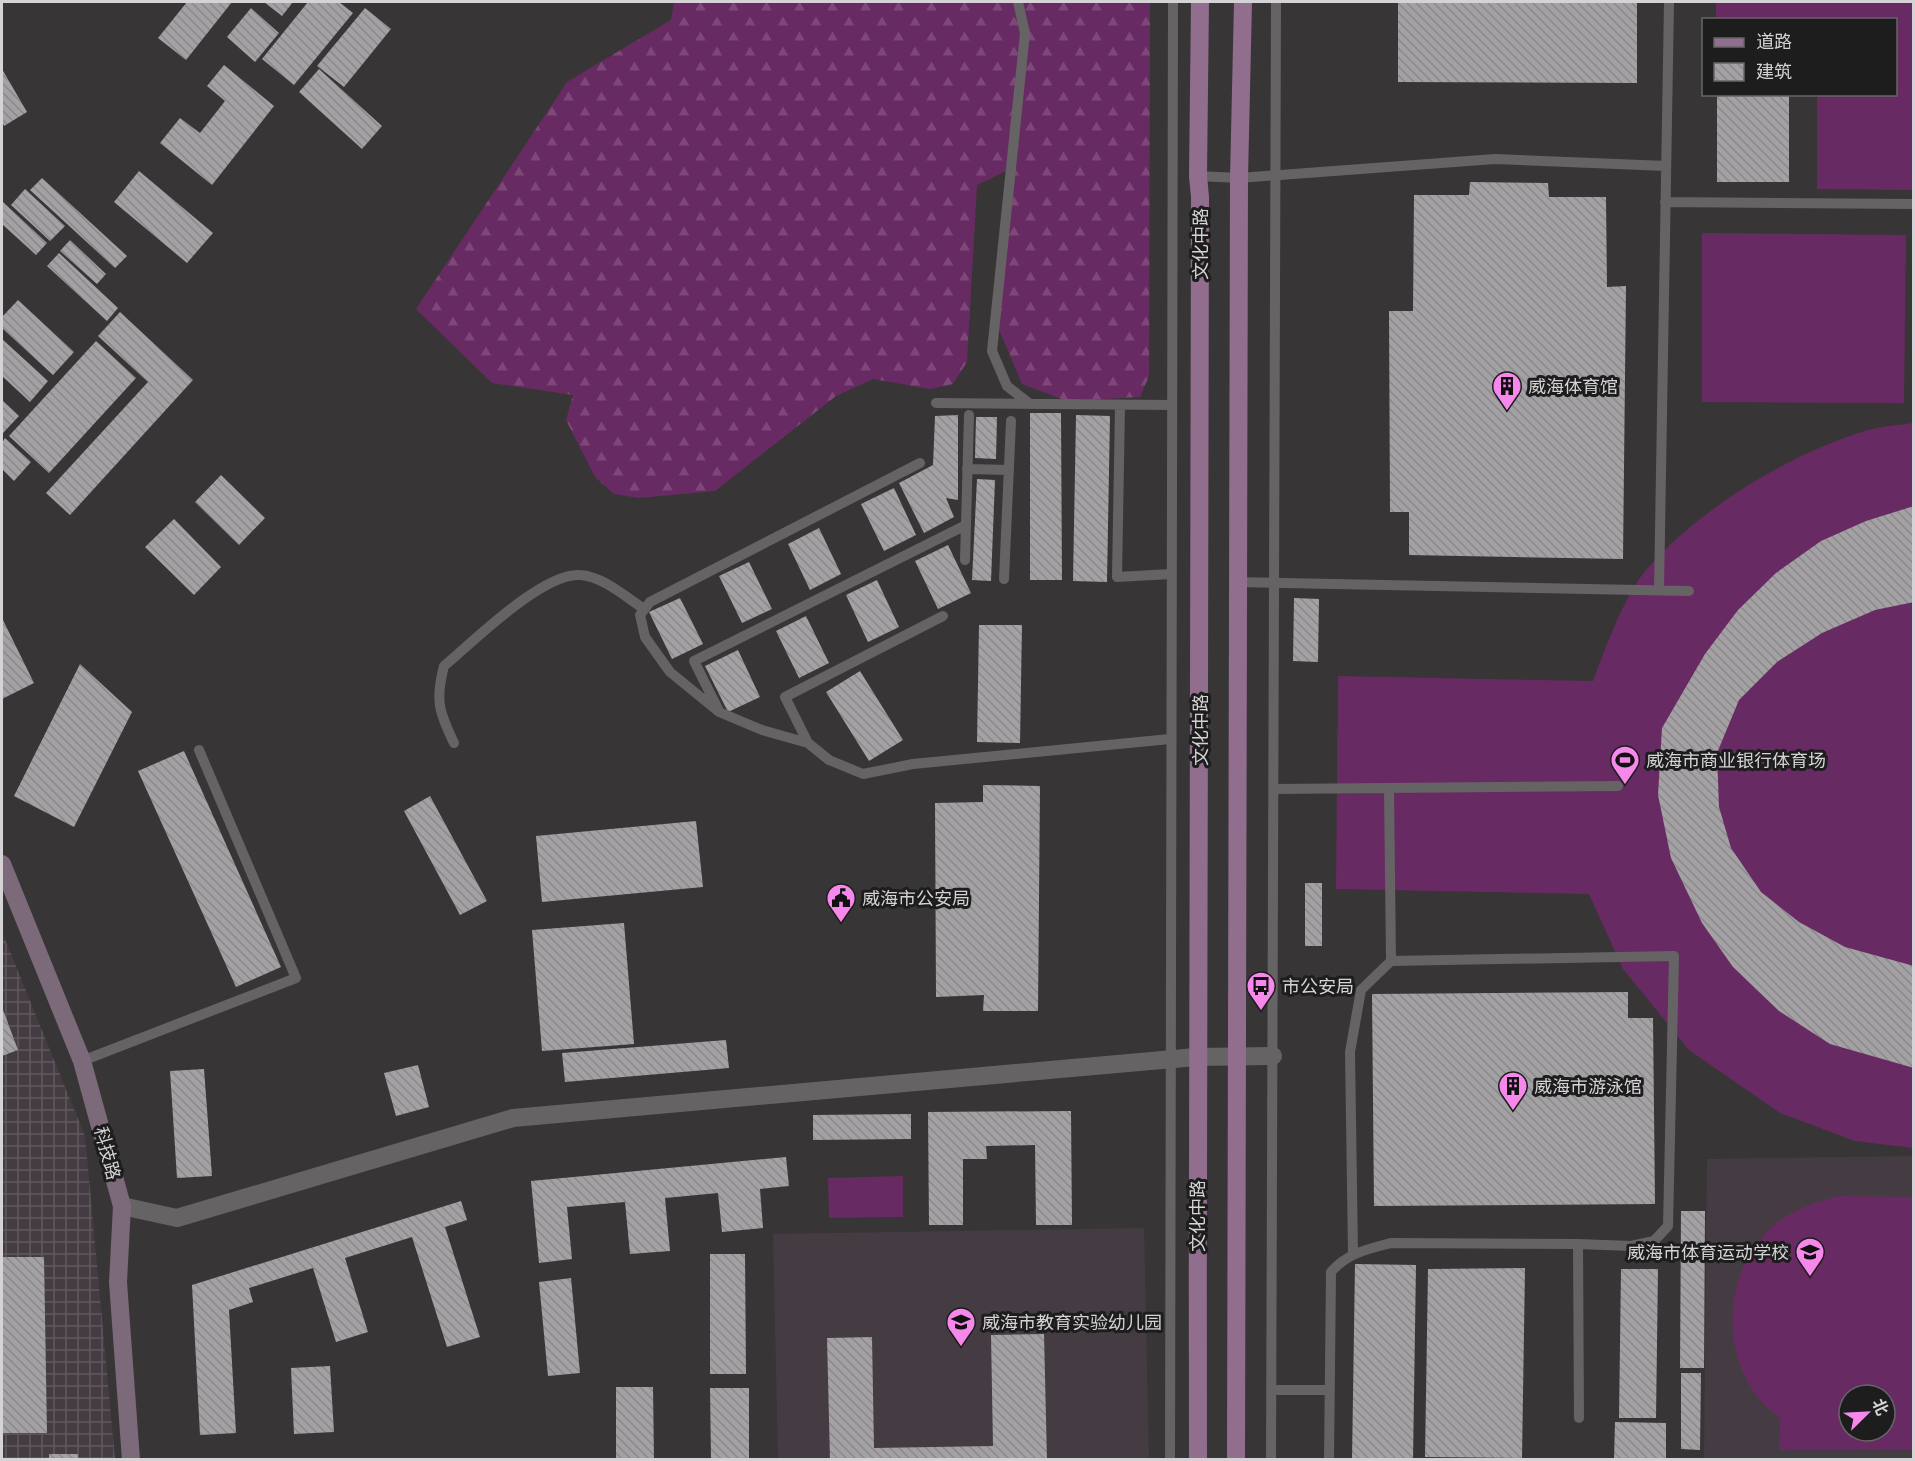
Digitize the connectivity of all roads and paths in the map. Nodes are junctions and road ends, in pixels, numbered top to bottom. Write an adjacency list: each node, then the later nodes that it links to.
1 (1018, 2): 14 (lane)
2 (1173, 2): 16 (lane)
3 (1200, 2): 9 (main road, 文化中路)
4 (1243, 2): 10 (main road, 文化中路)
5 (1276, 2): 8 (lane)
6 (1669, 2): 7 (lane)
7 (1666, 166): 8 (lane); 11 (lane)
8 (1274, 175): 10 (lane); 27 (lane)
9 (1198, 176): 10 (lane); 44 (main road, 文化中路)
10 (1239, 178): 26 (main road, 文化中路)
11 (1665, 202): 12 (lane); 28 (lane)
12 (1914, 204)
13 (936, 404): 14 (lane)
14 (1030, 404): 15 (lane)
15 (1120, 405): 16 (lane); 24 (lane)
16 (1172, 405): 24 (lane)
17 (969, 415): 20 (lane)
18 (1011, 421): 21 (lane)
19 (920, 463): 30 (lane)
20 (967, 469): 21 (lane); 22 (lane)
21 (1009, 470): 25 (lane)
22 (966, 525): 23 (lane); 32 (lane)
23 (965, 560)
24 (1171, 574): 33 (lane)
25 (1004, 579)
26 (1238, 582): 27 (lane); 42 (main road, 文化中路)
27 (1275, 582): 28 (lane); 39 (lane)
28 (1659, 590): 29 (lane)
29 (1689, 591)
30 (645, 609): 32 (lane); 34 (lane)
31 (943, 616): 35 (lane)
32 (719, 712): 35 (lane)
33 (1170, 739): 35 (lane); 45 (lane)
34 (454, 743)
35 (808, 743)
36 (199, 750): 46 (lane)
37 (1618, 786): 38 (lane)
38 (1389, 788): 39 (lane); 41 (lane)
39 (1274, 789): 43 (lane)
40 (2, 864): 46 (main road, 科技路)
41 (1391, 961): 48 (lane); 49 (lane)
42 (1236, 1056): 43 (street); 44 (street); 56 (main road, 文化中路)
43 (1273, 1056): 50 (lane)
44 (1196, 1057): 45 (street); 55 (main road, 文化中路)
45 (1170, 1059): 47 (street); 54 (lane)
46 (82, 1061): 47 (main road, 科技路)
47 (122, 1206): 53 (main road, 科技路)
48 (1578, 1244): 49 (lane); 52 (lane)
49 (1353, 1254): 51 (lane)
50 (1271, 1390): 51 (lane); 57 (lane)
51 (1329, 1390): 58 (lane)
52 (1579, 1418)
53 (131, 1460)
54 (1170, 1460)
55 (1198, 1460)
56 (1236, 1460)
57 (1271, 1460)
58 (1329, 1460)

